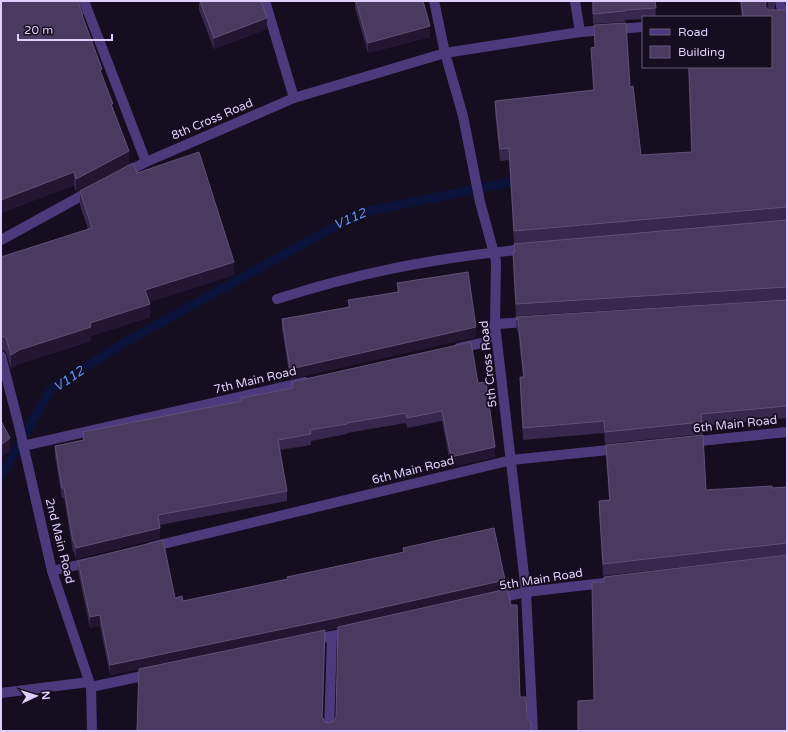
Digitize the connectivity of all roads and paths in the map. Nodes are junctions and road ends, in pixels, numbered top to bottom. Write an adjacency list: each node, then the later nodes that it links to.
1 (84, 1): 12 (street)
2 (265, 1): 11 (street)
3 (434, 1): 10 (street, 5th Cross Road)
4 (575, 1): 9 (street)
5 (780, 1): 6 (street)
6 (785, 16): 7 (street)
7 (772, 17)
8 (642, 27): 9 (street, 8th Cross Road)
9 (580, 32): 10 (street, 8th Cross Road)
10 (445, 53): 11 (street, 8th Cross Road); 17 (street, 5th Cross Road)
11 (294, 98): 12 (street, 8th Cross Road)
12 (146, 162): 13 (street, 8th Cross Road)
13 (118, 177)
14 (104, 184): 15 (street)
15 (1, 240)
16 (541, 247): 17 (street)
17 (493, 252): 18 (street); 20 (street, 5th Cross Road)
18 (278, 299)
19 (543, 321): 20 (street)
20 (495, 324): 21 (street); 29 (street, 5th Cross Road)
21 (447, 351)
22 (1, 356): 24 (street, 2nd Main Road)
23 (316, 380): 27 (street, 7th Main Road)
24 (4, 382): 27 (street, 2nd Main Road)
25 (787, 432): 26 (street, 6th Main Road)
26 (677, 443)
27 (23, 446): 32 (street, 2nd Main Road)
28 (629, 448): 29 (street, 6th Main Road)
29 (511, 460): 30 (street, 6th Main Road); 34 (street, 5th Cross Road)
30 (144, 549)
31 (98, 560): 32 (street)
32 (52, 571): 40 (street, 2nd Main Road)
33 (613, 582): 34 (street, 5th Main Road)
34 (526, 592): 35 (street, 5th Main Road); 44 (street, 5th Cross Road)
35 (487, 601)
36 (363, 629): 37 (street)
37 (332, 636): 38 (street); 43 (street)
38 (301, 643)
39 (161, 672): 40 (street)
40 (90, 685): 41 (street); 42 (street, 2nd Main Road)
41 (1, 693)
42 (92, 731)
43 (329, 731)
44 (532, 731)

